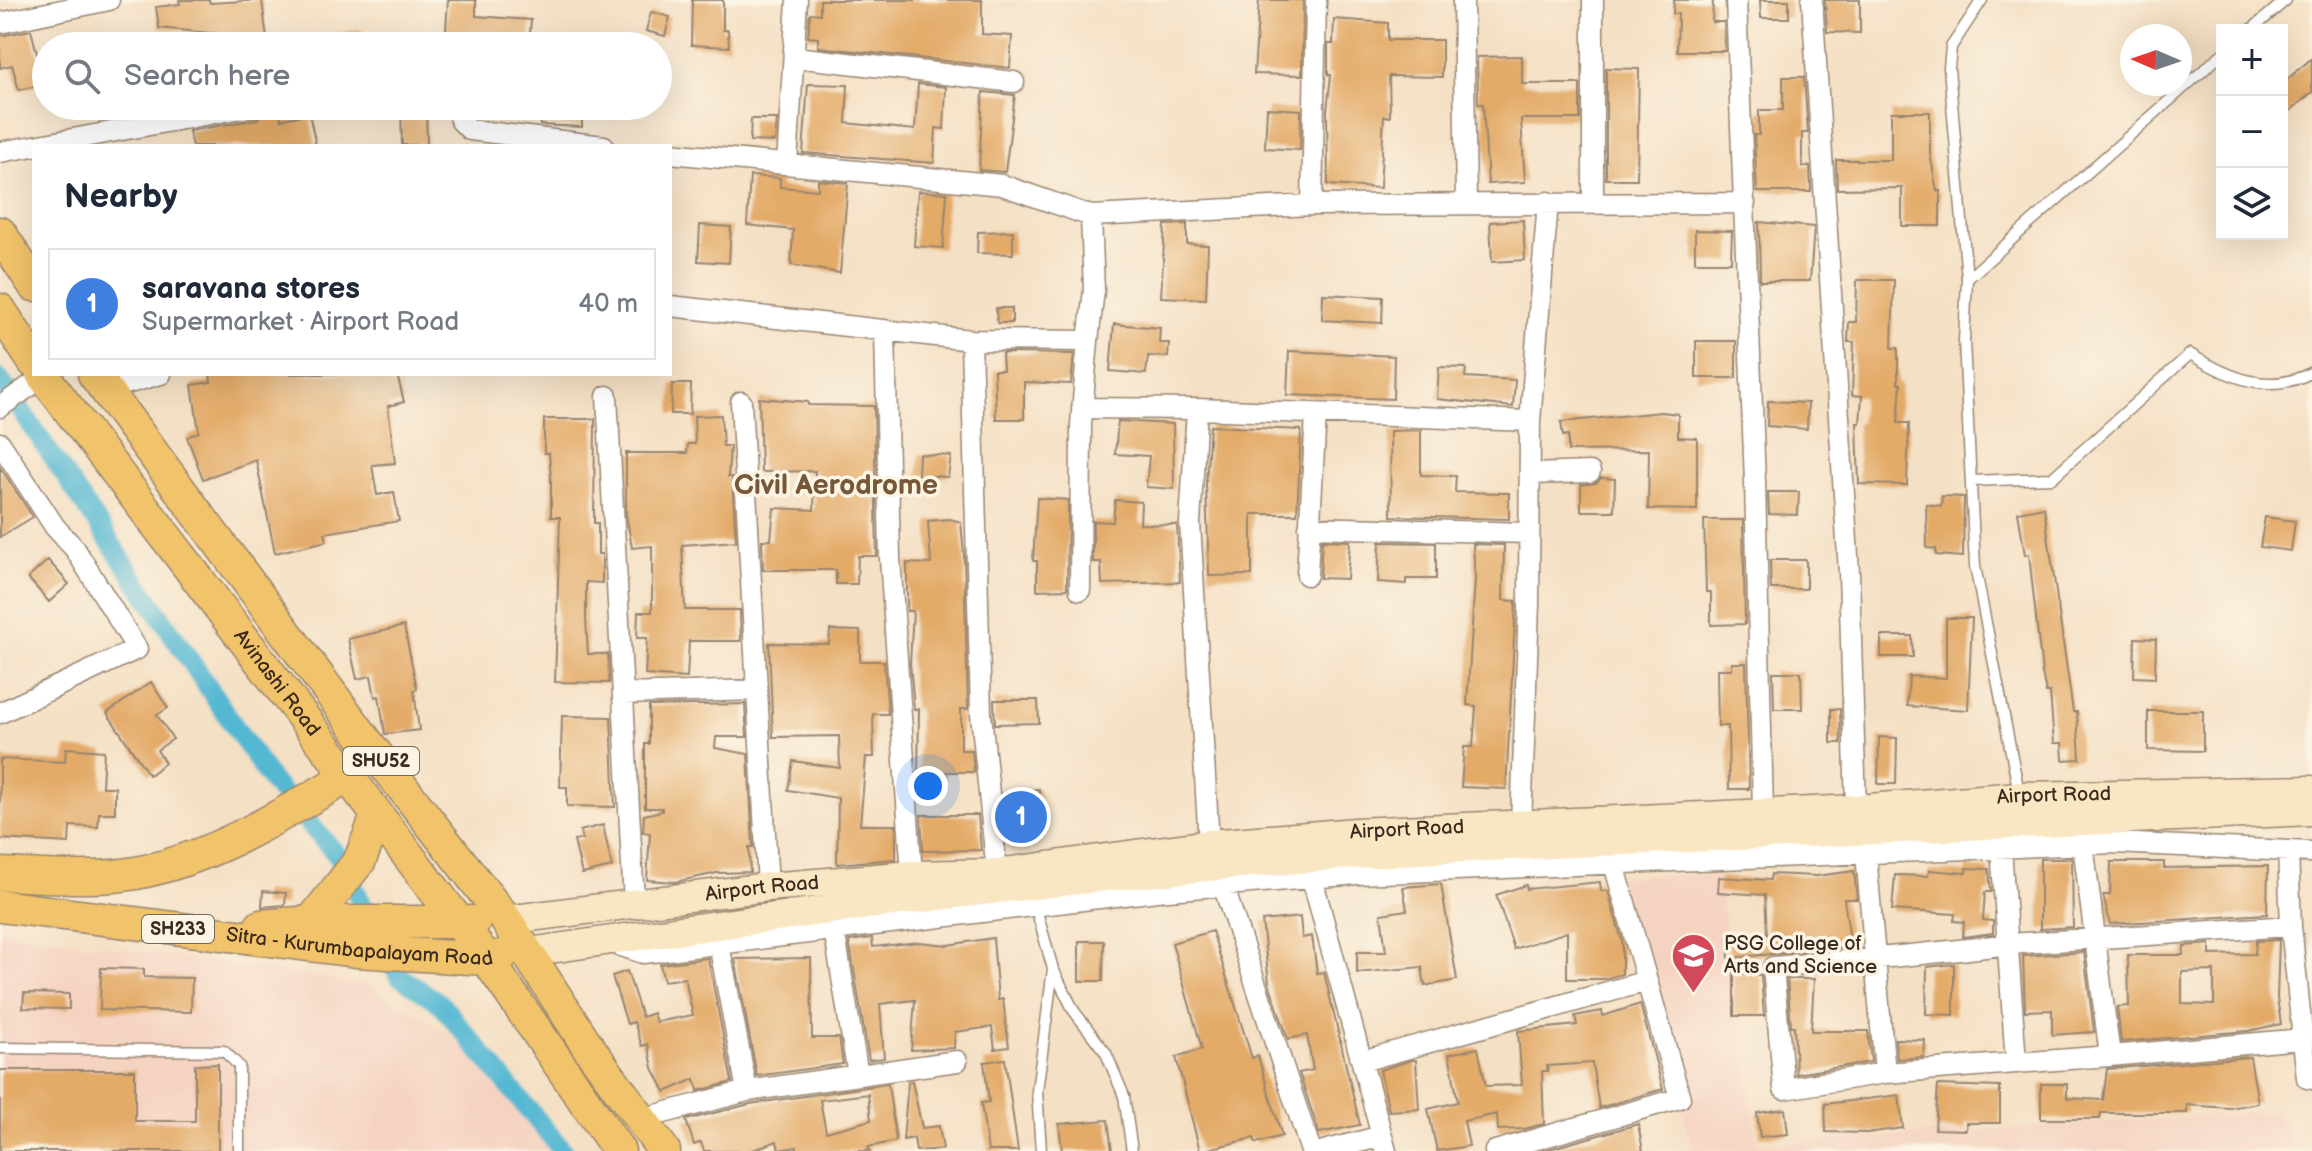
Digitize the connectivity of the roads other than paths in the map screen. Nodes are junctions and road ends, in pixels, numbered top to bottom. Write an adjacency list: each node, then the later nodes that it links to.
1 (109, 0): 10 (street)
2 (797, 0): 13 (street)
3 (1316, 0): 28 (street)
4 (1463, 0): 27 (street)
5 (1593, 0): 25 (street)
6 (1736, 0): 26 (street)
7 (1812, 0): 65 (street)
8 (1982, 0): 31 (lane)
9 (2286, 0): 12 (lane)
10 (43, 7): 11 (street)
11 (0, 23)
12 (2258, 24)
13 (795, 57): 15 (street); 23 (street)
14 (2216, 59): 31 (lane)
15 (1014, 82)
16 (177, 120): 18 (street)
17 (461, 120): 19 (street)
18 (45, 144)
19 (572, 144)
20 (32, 146): 21 (street)
21 (0, 152)
22 (672, 153): 23 (street)
23 (787, 164): 29 (street)
24 (1548, 202): 25 (street); 27 (street); 50 (street)
25 (1593, 202): 26 (street)
26 (1745, 203): 67 (street)
27 (1466, 204): 28 (street)
28 (1312, 205): 29 (street)
29 (1091, 216): 37 (street)
30 (0, 233): 32 (main road)
31 (1967, 279): 54 (lane)
32 (32, 282)
33 (672, 306): 35 (street)
34 (0, 310): 38 (main road, Avinashi Road / SHU52)
35 (885, 330): 36 (street); 80 (street)
36 (971, 340): 37 (street); 78 (street)
37 (1088, 341): 47 (street)
38 (32, 354)
39 (2312, 372): 54 (lane)
40 (46, 376): 46 (street)
41 (48, 376): 62 (main road, Avinashi Road / SHU52)
42 (146, 376): 43 (street)
43 (100, 382): 88 (main road, Avinashi Road / SHU52)
44 (607, 396): 60 (street)
45 (741, 402): 59 (street)
46 (0, 407)
47 (1082, 408): 48 (street); 58 (street)
48 (1197, 409): 49 (street); 71 (street)
49 (1316, 414): 50 (street); 55 (street)
50 (1530, 421): 53 (street)
51 (0, 443): 61 (street)
52 (1590, 472): 53 (street)
53 (1532, 474): 56 (street)
54 (1971, 481): 64 (lane)
55 (1309, 527): 56 (street); 57 (street)
56 (1529, 533): 70 (street)
57 (1307, 575)
58 (1080, 590)
59 (757, 690): 60 (street); 83 (street)
60 (623, 694): 85 (street)
61 (0, 713)
62 (339, 782): 68 (main road, Avinashi Road / SHU52); 79 (main road)
63 (2312, 790): 64 (street, Airport Road)
64 (2019, 796): 65 (street, Airport Road); 69 (lane)
65 (1856, 809): 67 (street, Airport Road)
66 (2312, 811): 69 (street, Airport Road)
67 (1763, 812): 70 (street, Airport Road)
68 (377, 816): 89 (main road); 90 (main road, Avinashi Road / SHU52)
69 (2025, 824): 94 (street, Airport Road)
70 (1521, 825): 71 (street, Airport Road)
71 (1209, 844): 78 (street, Airport Road)
72 (2083, 844): 73 (street); 74 (street); 93 (street)
73 (2001, 848): 76 (street); 96 (street)
74 (2288, 851): 75 (street); 91 (street)
75 (2312, 852)
76 (1866, 854): 77 (street); 98 (street)
77 (1614, 864): 81 (street); 101 (street)
78 (997, 873): 80 (street, Airport Road)
79 (0, 874)
80 (912, 875): 83 (street, Airport Road)
81 (1312, 878): 82 (street); 107 (street)
82 (1223, 885): 86 (street); 120 (street)
83 (768, 887): 85 (street, Airport Road)
84 (0, 894): 89 (main road, Sitra - Kurumbapalayam Road / SH233)
85 (634, 903): 88 (street, Airport Road)
86 (1035, 905): 92 (street); 100 (lane)
87 (0, 906): 99 (main road, Sitra - Kurumbapalayam Road / SH233)
88 (506, 920): 90 (main road, Sitra - Kurumbapalayam Road / SH233); 97 (main road, Avinashi Road / SHU52)
89 (319, 922): 90 (main road, Sitra - Kurumbapalayam Road / SH233)
90 (458, 923): 99 (main road, Avinashi Road / SHU52)
91 (2291, 926): 93 (street); 102 (street)
92 (834, 929): 95 (street); 110 (street)
93 (2093, 937): 96 (street); 105 (street)
94 (605, 940): 95 (street); 97 (street, Airport Road)
95 (719, 944): 112 (street)
96 (2008, 944): 98 (street); 108 (street)
97 (529, 952): 99 (main road, Sitra - Kurumbapalayam Road / SH233); 113 (main road, Avinashi Road / SHU52)
98 (1876, 957): 109 (street); 109 (street)
99 (487, 959): 116 (main road, Avinashi Road / SHU52)
100 (1053, 969): 118 (lane); 119 (lane)
101 (1647, 981): 107 (street); 122 (street)
102 (2305, 993): 103 (street)
103 (2303, 1039): 105 (street); 111 (street)
104 (0, 1048): 115 (lane)
105 (2110, 1056): 108 (street)
106 (957, 1061): 110 (street)
107 (1362, 1061): 114 (street)
108 (2016, 1063): 109 (street)
109 (1885, 1073)
110 (858, 1075): 112 (street)
111 (2312, 1079)
112 (747, 1091): 113 (street)
113 (641, 1119): 117 (main road, Avinashi Road / SHU52)
114 (1384, 1144): 121 (street)
115 (239, 1151)
116 (619, 1151)
117 (664, 1151)
118 (1041, 1151)
119 (1132, 1151)
120 (1311, 1151)
121 (1324, 1151)
122 (1495, 1151)

